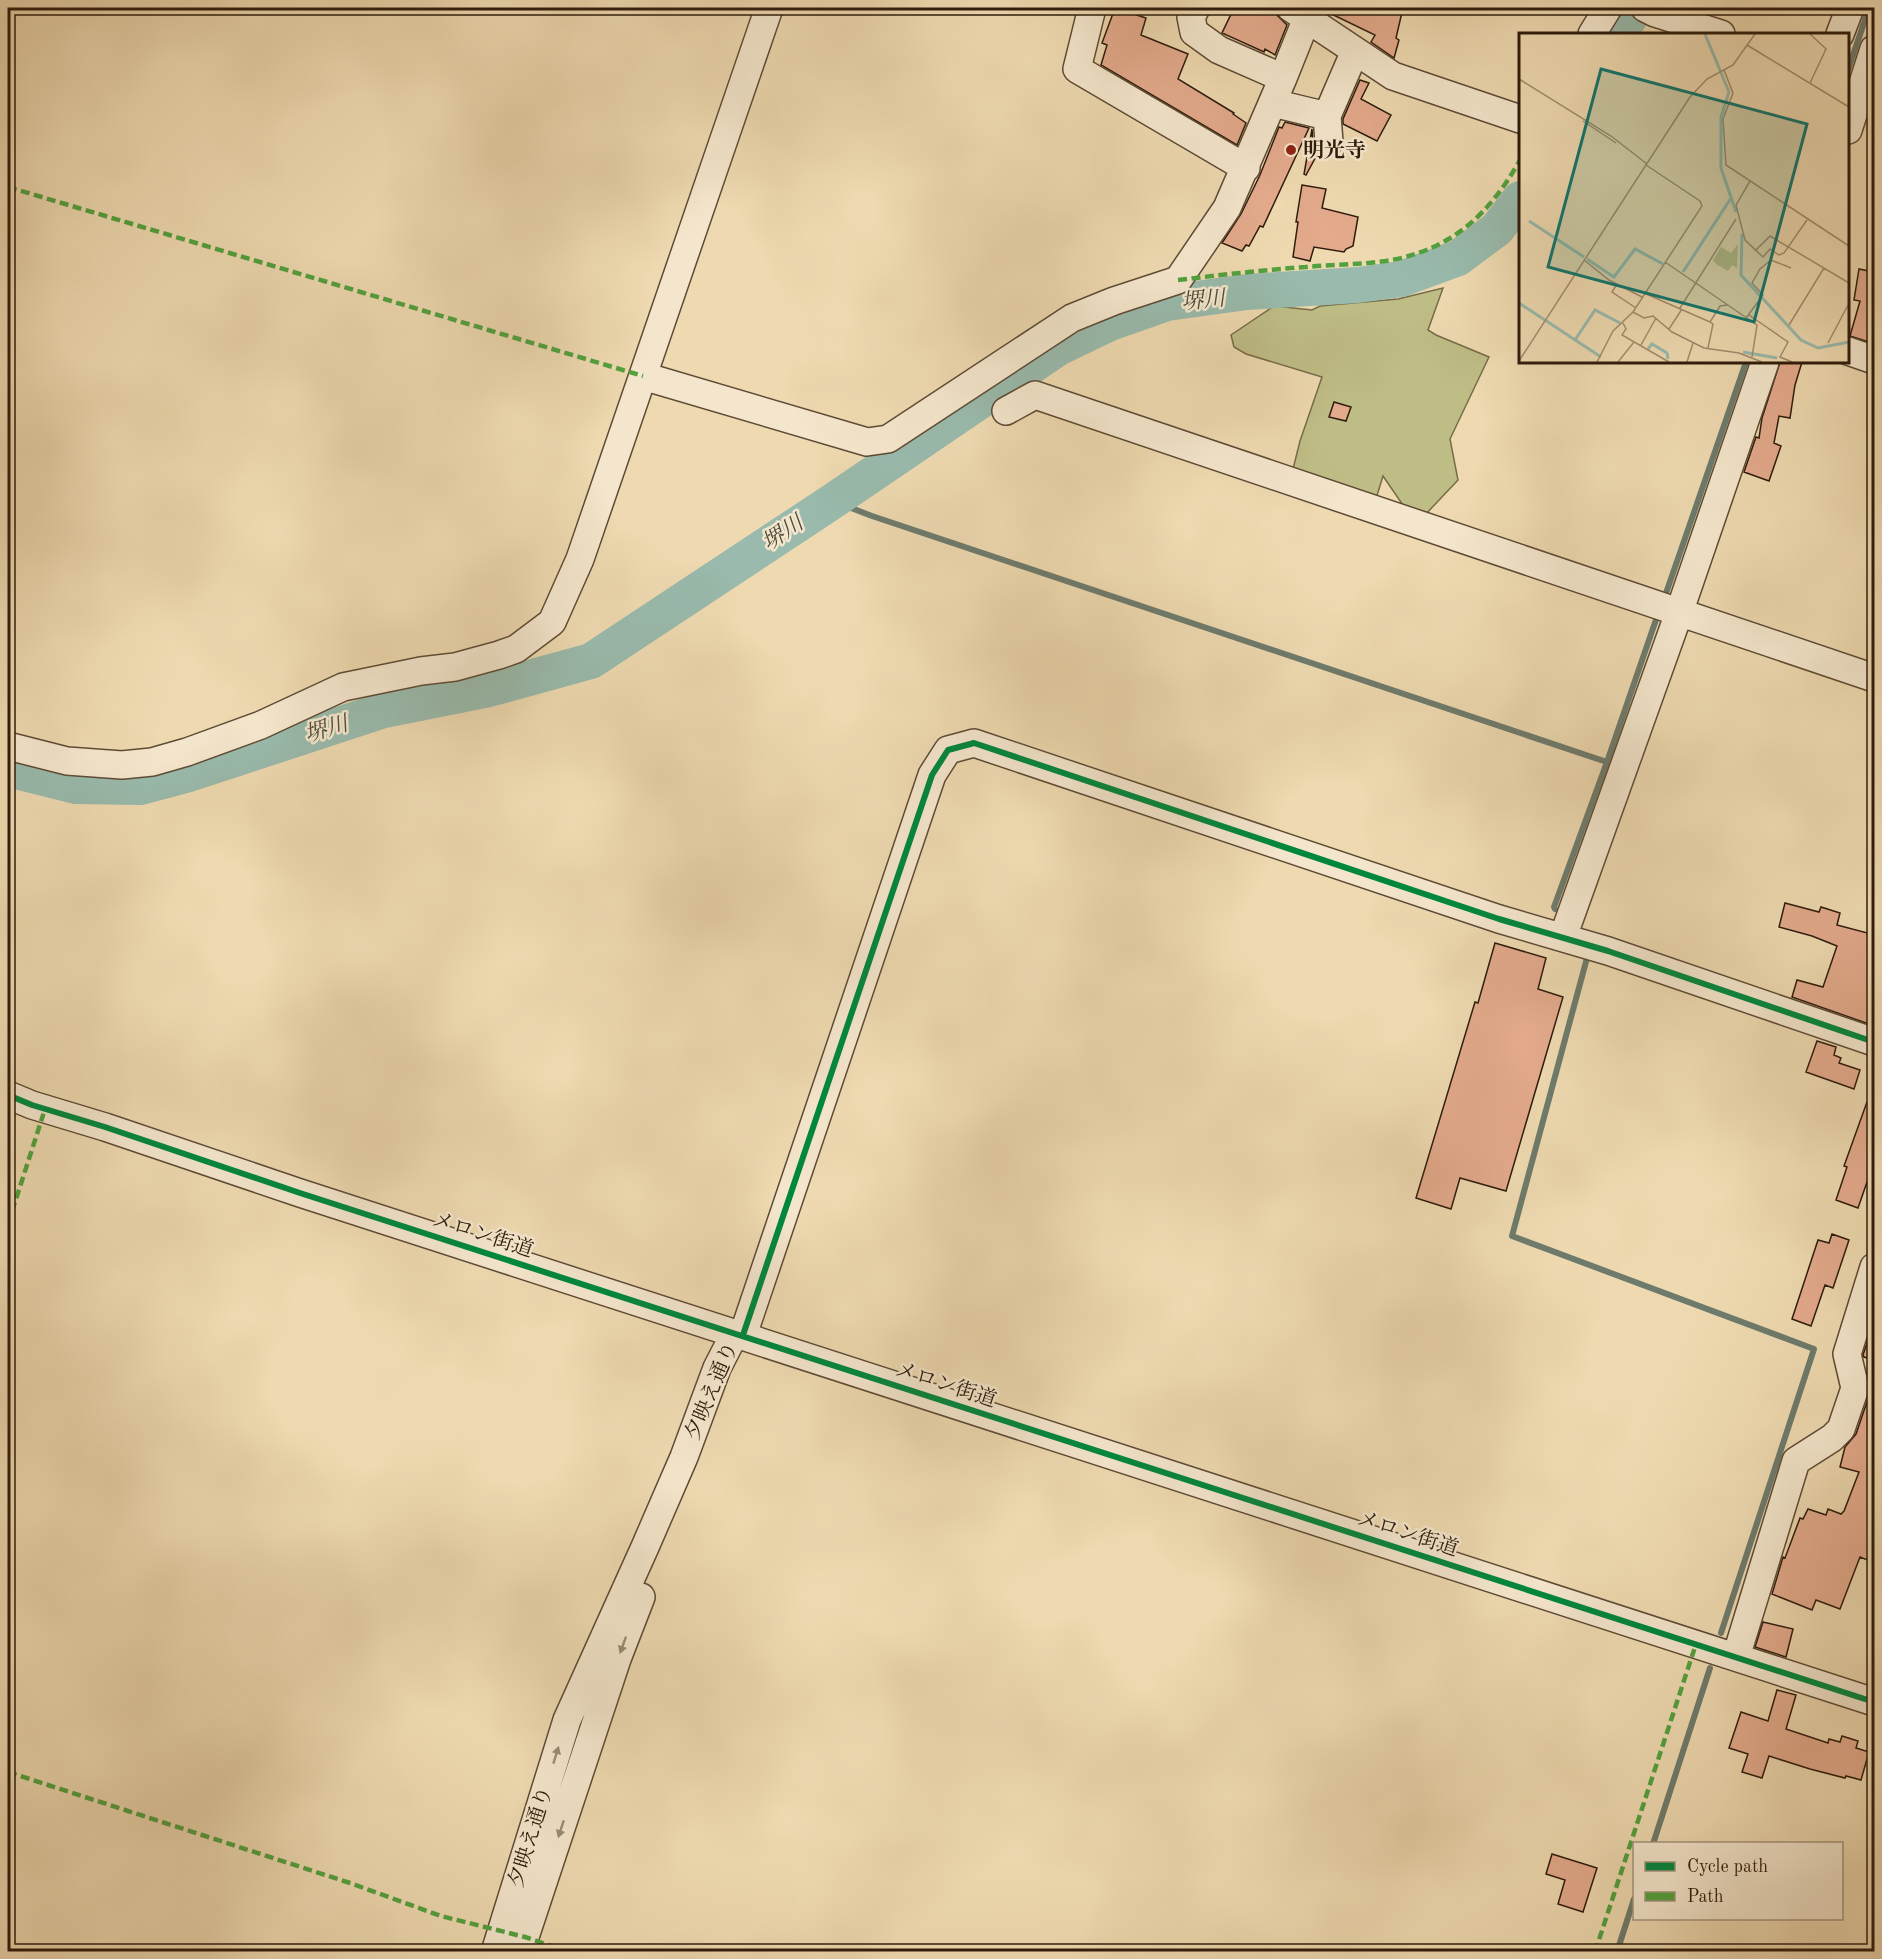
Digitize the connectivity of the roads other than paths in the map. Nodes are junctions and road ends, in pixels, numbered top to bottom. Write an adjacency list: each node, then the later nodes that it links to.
1 (769, 8): 22 (street)
2 (1092, 8): 18 (street)
3 (1196, 8): 13 (street)
4 (1608, 8): 8 (street)
5 (1646, 8): 9 (street)
6 (1850, 8): 10 (street)
7 (1299, 13): 12 (street); 13 (street)
8 (1593, 33)
9 (1718, 33)
10 (1840, 33)
11 (1875, 49): 14 (street)
12 (1355, 51): 15 (street); 16 (street)
13 (1283, 78): 15 (street)
14 (1856, 80): 17 (street)
15 (1273, 103): 18 (street)
16 (1519, 118)
17 (1849, 124)
18 (1246, 168): 22 (street)
19 (1849, 351): 20 (street)
20 (1875, 360)
21 (1765, 363): 24 (street)
22 (643, 376): 26 (street)
23 (1006, 411): 24 (street)
24 (1678, 613): 25 (street); 27 (street)
25 (1875, 678)
26 (8, 746)
27 (1563, 937): 28 (street); 32 (street)
28 (1875, 1042)
29 (8, 1095): 32 (street, メロン街道)
30 (1875, 1267): 31 (street)
31 (1869, 1309): 33 (street)
32 (739, 1334): 33 (street, メロン街道); 35 (street, 夕映え通り, one-way to 32); 36 (street, 夕映え通り, one-way to 36)
33 (1736, 1658): 34 (street, メロン街道)
34 (1875, 1702)
35 (495, 1952)
36 (520, 1952)

